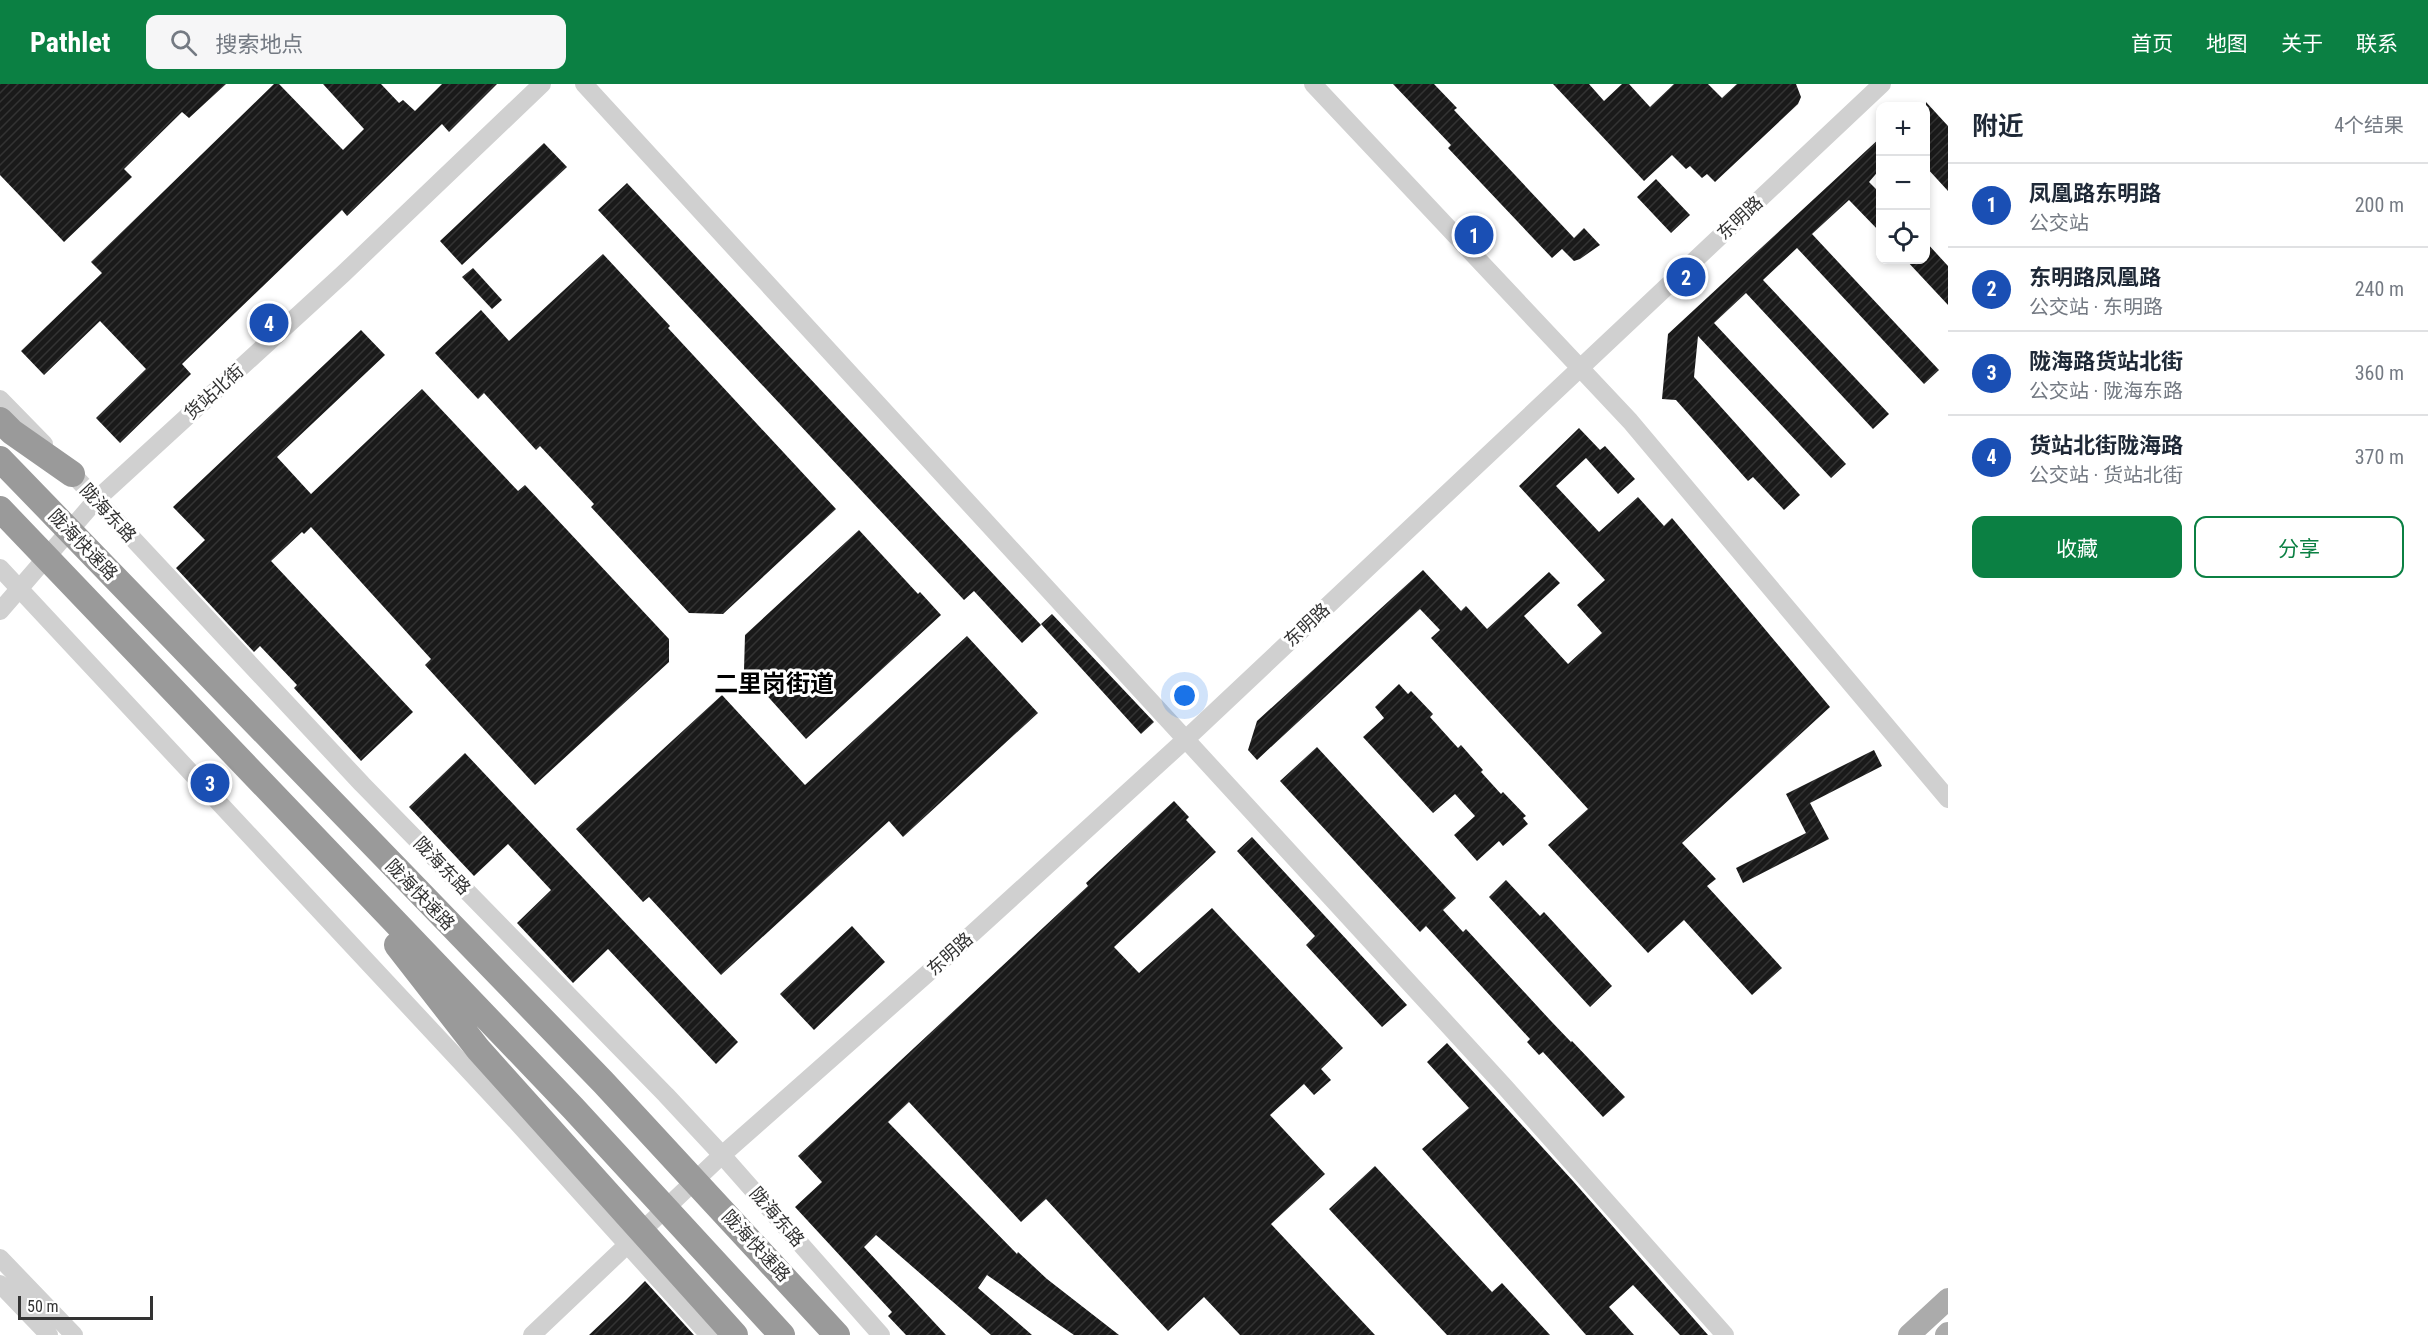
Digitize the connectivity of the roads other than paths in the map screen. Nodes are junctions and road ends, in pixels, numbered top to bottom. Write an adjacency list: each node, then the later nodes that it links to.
1 (542, 84): 10 (street, 货站北街)
2 (584, 84): 15 (street)
3 (1313, 84): 5 (street)
4 (1882, 84): 5 (street, 东明路)
5 (1580, 368): 15 (street, 东明路); 16 (street)
6 (0, 399): 9 (street, 陇海东路)
7 (6, 426): 9 (highway)
8 (0, 459): 29 (highway, 陇海快速路)
9 (72, 474): 10 (street, 陇海东路)
10 (96, 500): 13 (street, 货站北街); 18 (street, 陇海东路)
11 (0, 509): 17 (highway, 陇海快速路)
12 (0, 568): 13 (street)
13 (20, 590): 14 (street, 货站北街); 19 (street)
14 (0, 611)
15 (1186, 739): 18 (street, 东明路); 31 (street)
16 (1948, 800)
17 (328, 854): 27 (highway); 28 (highway, 陇海快速路)
18 (722, 1155): 19 (street, 东明路); 30 (street, 陇海东路)
19 (627, 1247): 25 (street, 东明路); 26 (street)
20 (0, 1258): 24 (street)
21 (0, 1284): 23 (street)
22 (1948, 1299): 32 (main road)
23 (49, 1335)
24 (74, 1335)
25 (532, 1335)
26 (709, 1335)
27 (735, 1335)
28 (782, 1335)
29 (837, 1335)
30 (881, 1335)
31 (1725, 1335)
32 (1909, 1335)

